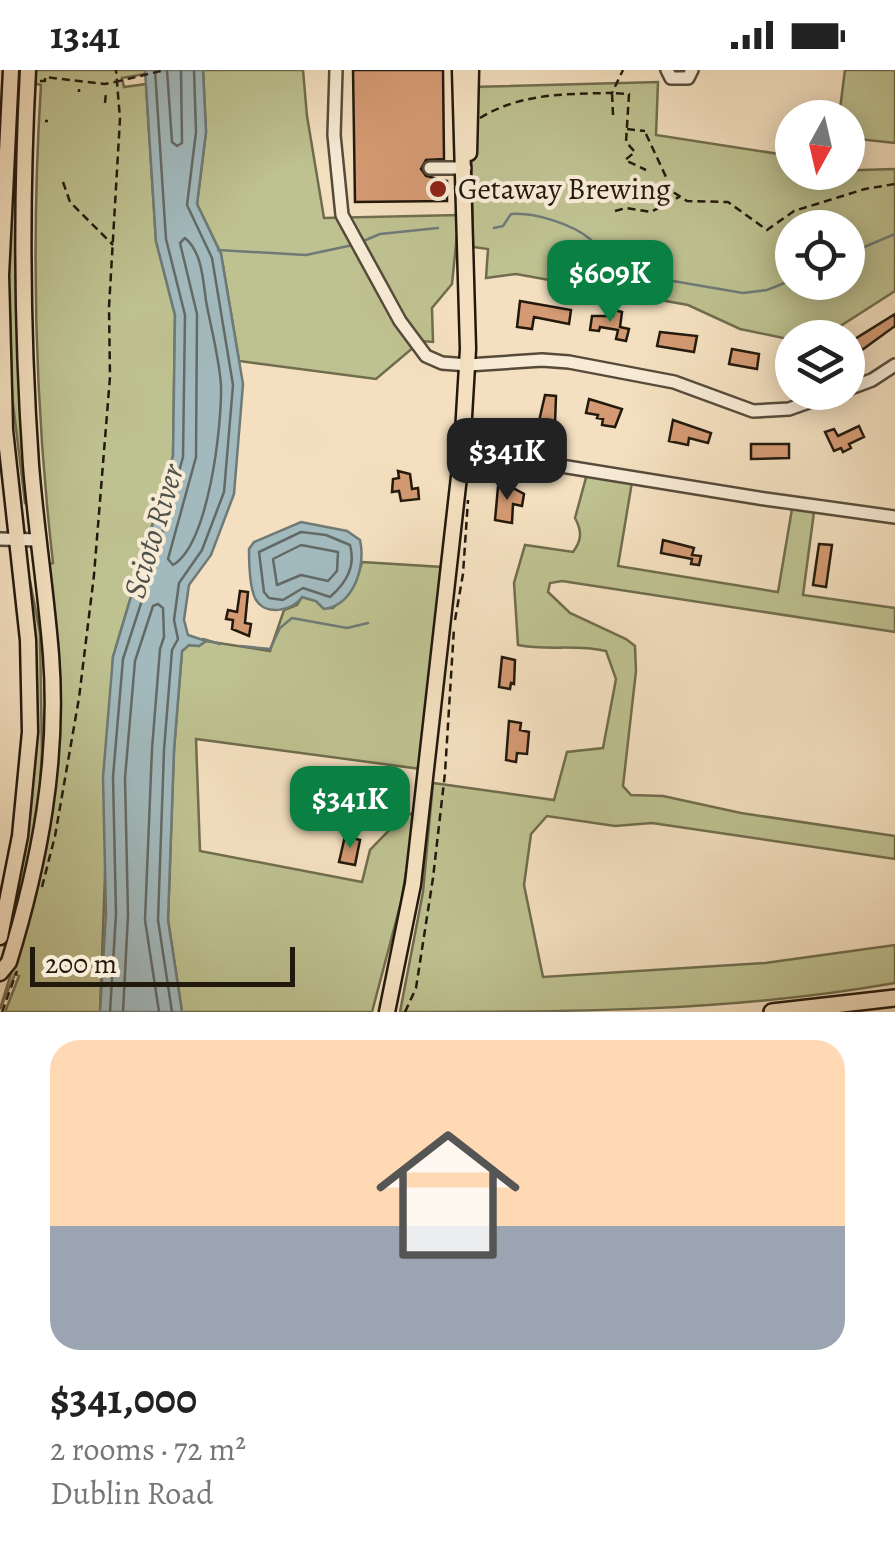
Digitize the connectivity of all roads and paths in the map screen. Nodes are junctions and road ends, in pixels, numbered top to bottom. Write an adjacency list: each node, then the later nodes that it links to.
1 (11, 70): 25 (main road)
2 (116, 70): 24 (path)
3 (166, 70): 10 (path, bridge)
4 (336, 70): 26 (street)
5 (460, 70): 18 (main road)
6 (470, 70): 18 (main road)
7 (623, 70): 12 (path)
8 (666, 70): 9 (street)
9 (692, 70)
10 (34, 75): 35 (main road)
11 (106, 92): 13 (path)
12 (612, 94): 14 (path); 15 (path); 16 (path)
13 (104, 103)
14 (612, 115)
15 (480, 126)
16 (627, 129): 19 (path); 22 (path)
17 (430, 168): 18 (street)
18 (465, 168): 26 (main road)
19 (646, 170)
20 (63, 182): 24 (path)
21 (895, 184): 22 (path)
22 (680, 196): 23 (path)
23 (616, 211)
24 (114, 246): 36 (path)
25 (0, 276): 34 (main road)
26 (468, 365): 29 (street); 30 (main road)
27 (895, 365): 28 (street)
28 (865, 383)
29 (781, 410)
30 (462, 450): 32 (street); 43 (main road)
31 (465, 489): 44 (path)
32 (895, 517)
33 (0, 539): 34 (street)
34 (16, 539): 35 (street); 37 (main road)
35 (38, 540): 40 (main road)
36 (42, 887)
37 (5, 898): 38 (main road)
38 (0, 937)
39 (18, 962): 42 (path)
40 (0, 973)
41 (895, 998): 45 (highway)
42 (2, 1012)
43 (386, 1012)
44 (405, 1012)
45 (772, 1012)

